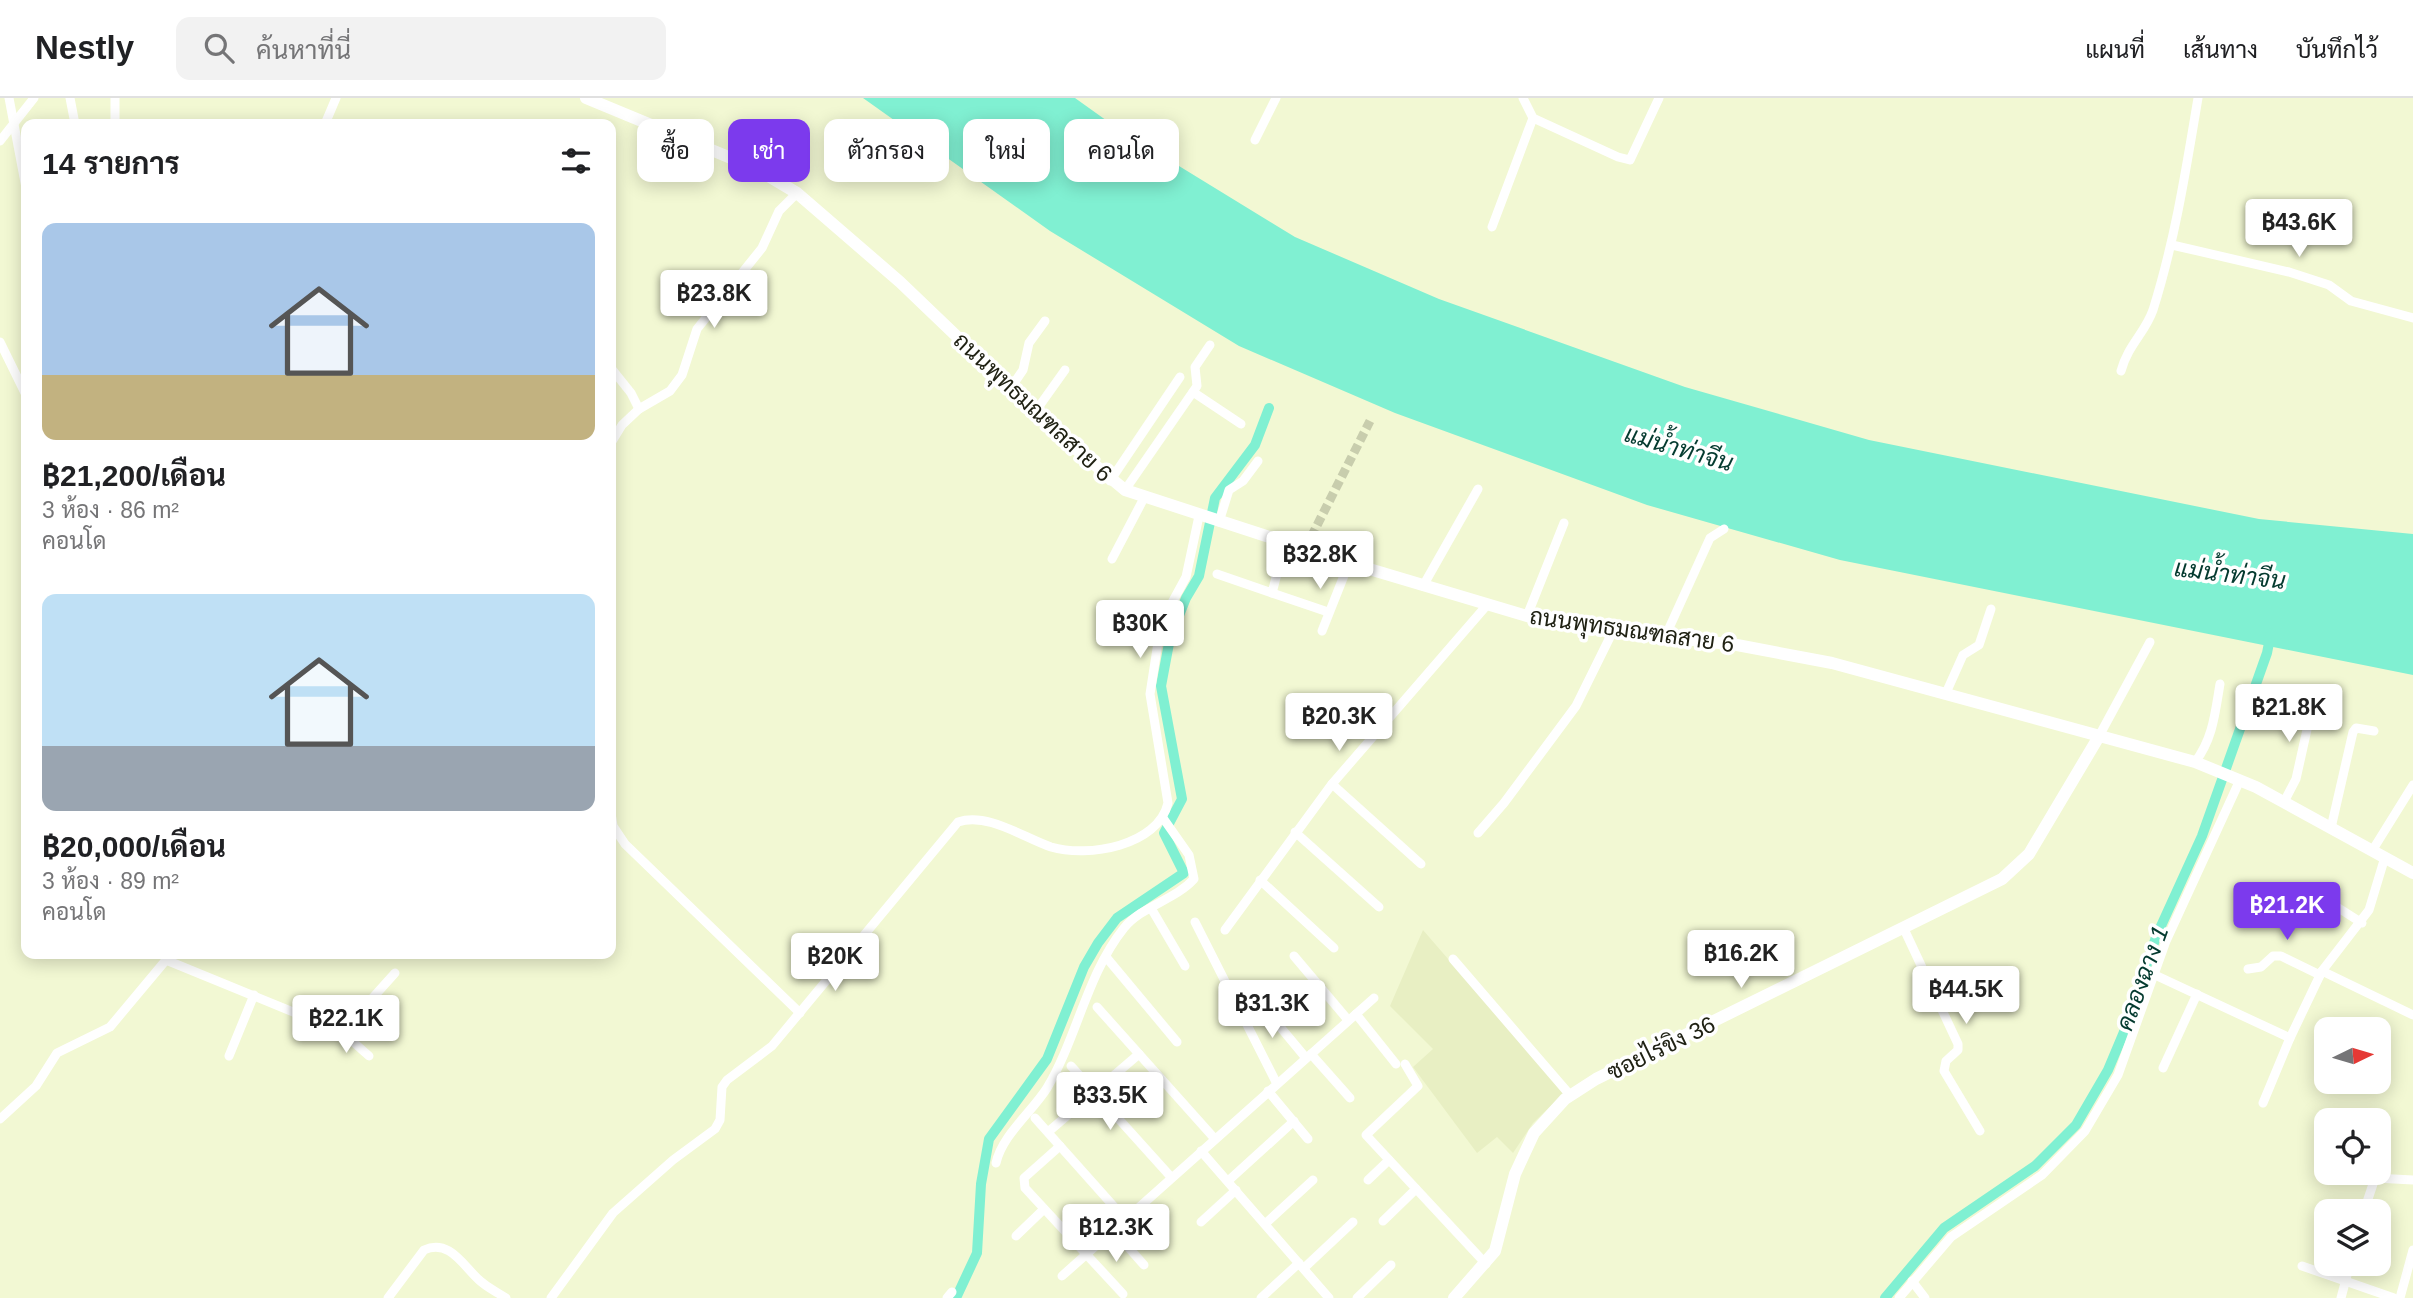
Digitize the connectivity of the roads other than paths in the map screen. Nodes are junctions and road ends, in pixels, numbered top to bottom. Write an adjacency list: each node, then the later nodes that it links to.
1 (9, 98): 15 (street)
2 (34, 98): 15 (street)
3 (70, 98): 12 (street)
4 (115, 98): 13 (street)
5 (336, 98): 14 (street)
6 (586, 98): 19 (main road, ถนนพุทธมณฑลสาย 6)
7 (1276, 98): 16 (street)
8 (1523, 98): 11 (street)
9 (1658, 98): 11 (street)
10 (2198, 98): 21 (street)
11 (1533, 118): 20 (street)
12 (74, 119)
13 (115, 119)
14 (327, 119)
15 (13, 125): 17 (street); 18 (street)
16 (1255, 140)
17 (0, 141)
18 (21, 164)
19 (797, 193): 31 (main road, ถนนพุทธมณฑลสาย 6); 33 (street)
20 (1492, 227)
21 (2172, 245): 22 (street); 27 (street)
22 (2413, 318)
23 (1045, 321): 31 (street)
24 (0, 342): 30 (street)
25 (1210, 345): 32 (street)
26 (1065, 370): 34 (street)
27 (2121, 371)
28 (616, 375): 33 (street)
29 (1180, 377): 38 (street)
30 (21, 385)
31 (1010, 389): 34 (main road, ถนนพุทธมณฑลสาย 6)
32 (1193, 392): 35 (street); 40 (street)
33 (639, 410): 36 (street)
34 (1035, 412): 38 (main road, ถนนพุทธมณฑลสาย 6)
35 (1241, 424)
36 (616, 435)
37 (1258, 461): 43 (street)
38 (1110, 481): 40 (main road, ถนนพุทธมณฑลสาย 6)
39 (1478, 489): 50 (street)
40 (1125, 490): 41 (main road, ถนนพุทธมณฑลสาย 6)
41 (1144, 498): 42 (main road, ถนนพุทธมณฑลสาย 6); 47 (street)
42 (1199, 516): 43 (main road, ถนนพุทธมณฑลสาย 6); 70 (street)
43 (1219, 522): 46 (main road, ถนนพุทธมณฑลสาย 6)
44 (1564, 523): 55 (street)
45 (1724, 529): 58 (street)
46 (1285, 543): 48 (main road, ถนนพุทธมณฑลสาย 6); 51 (street)
47 (1112, 559)
48 (1349, 563): 50 (main road, ถนนพุทธมณฑลสาย 6); 54 (street)
49 (1217, 574): 51 (street)
50 (1423, 586): 52 (main road, ถนนพุทธมณฑลสาย 6)
51 (1272, 593): 54 (street)
52 (1487, 605): 55 (main road, ถนนพุทธมณฑลสาย 6); 67 (street)
53 (1991, 609): 61 (street)
54 (1328, 612): 56 (street)
55 (1527, 616): 57 (main road, ถนนพุทธมณฑลสาย 6)
56 (1322, 631)
57 (1613, 631): 58 (main road, ถนนพุทธมณฑลสาย 6); 74 (street)
58 (1665, 637): 61 (main road, ถนนพุทธมณฑลสาย 6)
59 (2150, 642): 64 (street)
60 (2220, 684): 65 (street)
61 (1945, 693): 64 (main road, ถนนพุทธมณฑลสาย 6)
62 (2282, 694): 69 (street)
63 (2374, 731): 71 (street)
64 (2098, 738): 65 (main road, ถนนพุทธมณฑลสาย 6); 85 (main road, ซอยไร่ขิง 36)
65 (2195, 762): 66 (main road, ถนนพุทธมณฑลสาย 6)
66 (2239, 779): 69 (main road, ถนนพุทธมณฑลสาย 6); 97 (street)
67 (1332, 783): 73 (street); 77 (street)
68 (2413, 785): 75 (street)
69 (2284, 802): 71 (main road, ถนนพุทธมณฑลสาย 6)
70 (1165, 820): 82 (street); 103 (street)
71 (2331, 828): 75 (main road, ถนนพุทธมณฑลสาย 6)
72 (616, 830): 103 (street)
73 (1295, 832): 79 (street); 81 (street)
74 (1478, 833)
75 (2372, 850): 76 (main road, ถนนพุทธมณฑลสาย 6)
76 (2385, 858): 78 (main road, ถนนพุทธมณฑลสาย 6); 84 (street)
77 (1421, 864)
78 (2413, 873)
79 (1260, 880): 86 (street); 87 (street)
80 (2318, 895): 84 (street)
81 (1379, 907)
82 (1151, 908): 89 (street); 93 (street)
83 (1195, 922): 102 (street)
84 (2362, 923): 96 (street)
85 (1904, 929): 118 (main road, ซอยไร่ขิง 36); 124 (street)
86 (1225, 930)
87 (1334, 948)
88 (1294, 956): 105 (street)
89 (1106, 957): 108 (street); 131 (street)
90 (167, 959): 122 (street)
91 (173, 959): 98 (street)
92 (1453, 959): 118 (street)
93 (1185, 966)
94 (2248, 969): 96 (street)
95 (395, 973): 106 (street)
96 (2321, 973): 104 (street); 107 (street)
97 (2155, 975): 99 (street); 157 (street)
98 (254, 995): 106 (street); 110 (street)
99 (2197, 995): 107 (street); 114 (street)
100 (1374, 998): 105 (street)
101 (1097, 1007): 109 (street)
102 (1240, 1009): 112 (street); 115 (street)
103 (800, 1013): 162 (street)
104 (2413, 1015)
105 (1352, 1017): 112 (street); 130 (street)
106 (342, 1032): 111 (street)
107 (2290, 1038): 120 (street)
108 (1177, 1042)
109 (1139, 1054): 117 (street); 126 (street)
110 (229, 1056)
111 (369, 1056)
112 (1309, 1056): 115 (street); 119 (street)
113 (1071, 1066): 117 (street)
114 (2163, 1068)
115 (1277, 1084): 116 (street)
116 (1268, 1091): 123 (street); 126 (street)
117 (1096, 1093): 125 (street); 132 (street)
118 (1570, 1095): 150 (main road, ซอยไร่ขิง 36)
119 (1350, 1098)
120 (2263, 1103)
121 (1035, 1118): 125 (street)
122 (0, 1119)
123 (1294, 1121): 127 (street); 136 (street)
124 (1980, 1131)
125 (1048, 1132): 128 (street)
126 (1214, 1139): 129 (street)
127 (1308, 1139)
128 (1060, 1146): 140 (street); 141 (street)
129 (1201, 1151): 132 (street); 136 (street)
130 (1389, 1160): 134 (street); 138 (street)
131 (996, 1163)
132 (1171, 1177): 141 (street)
133 (1312, 1180): 145 (street)
134 (1368, 1180)
135 (2413, 1180): 139 (street)
136 (1228, 1181): 137 (street)
137 (1236, 1189): 143 (street); 145 (street)
138 (1416, 1189): 142 (street); 150 (street)
139 (2368, 1199)
140 (1044, 1209): 147 (street); 149 (street)
141 (1125, 1219): 146 (street)
142 (1383, 1221)
143 (1201, 1222)
144 (1353, 1222): 153 (street)
145 (1265, 1224): 153 (street)
146 (1113, 1230): 149 (street); 151 (street)
147 (1016, 1236)
148 (2413, 1250): 171 (street)
149 (1086, 1254): 155 (street); 159 (street)
150 (1486, 1264): 166 (main road, ซอยไร่ขิง 36)
151 (1144, 1265)
152 (1391, 1265): 165 (street)
153 (1301, 1266): 163 (street); 164 (street)
154 (2302, 1266): 158 (street)
155 (1062, 1276)
156 (2347, 1276): 158 (street)
157 (1912, 1281): 167 (street); 168 (street)
158 (2345, 1282): 169 (street); 170 (street)
159 (1123, 1294)
160 (388, 1298): 161 (street)
161 (506, 1298)
162 (551, 1298)
163 (1261, 1298)
164 (1329, 1298)
165 (1357, 1298)
166 (1454, 1298)
167 (1899, 1298)
168 (1924, 1298)
169 (2341, 1298)
170 (2394, 1298)
171 (2400, 1298)

